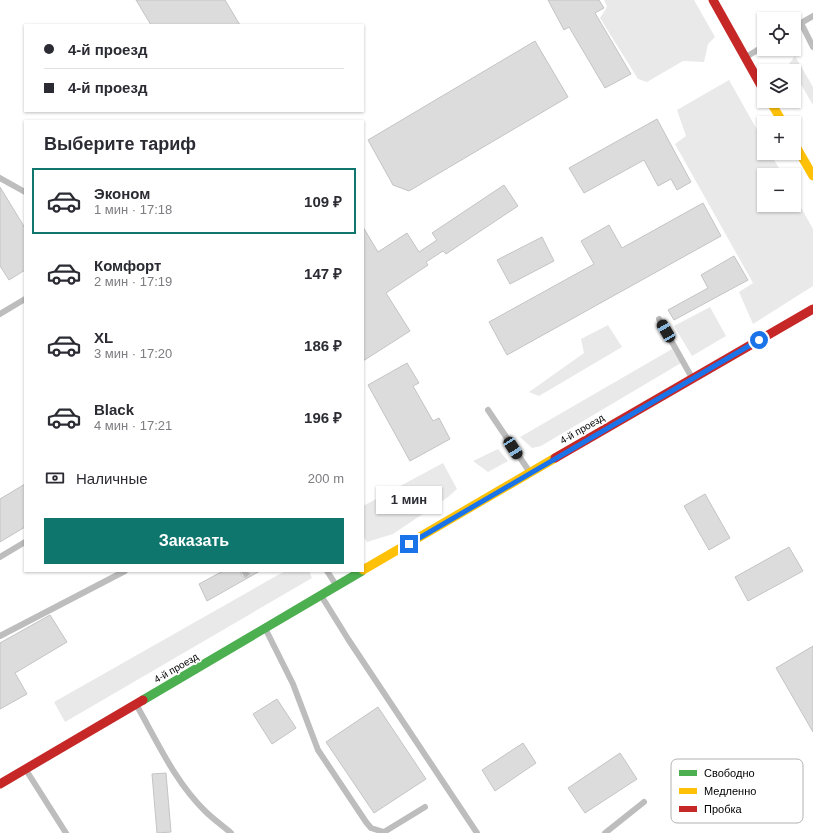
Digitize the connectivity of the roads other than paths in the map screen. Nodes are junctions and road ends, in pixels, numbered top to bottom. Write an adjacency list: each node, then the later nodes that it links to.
1 (713, 0): 6 (street)
2 (813, 16): 3 (lane)
3 (801, 23): 4 (lane)
4 (813, 47)
5 (757, 50): 6 (lane)
6 (745, 58): 7 (street)
7 (757, 78)
8 (801, 155): 9 (street)
9 (813, 176)
10 (0, 178): 11 (lane)
11 (24, 191)
12 (24, 300): 14 (lane)
13 (813, 309): 16 (street, 4-й проезд)
14 (0, 314)
15 (659, 319): 16 (lane)
16 (692, 378): 18 (street, 4-й проезд)
17 (488, 410): 18 (lane)
18 (530, 473): 21 (street, 4-й проезд)
19 (24, 543): 20 (lane)
20 (0, 557)
21 (364, 567)
22 (122, 572): 28 (lane)
23 (328, 572): 25 (lane)
24 (357, 572): 25 (street, 4-й проезд)
25 (336, 586): 26 (street, 4-й проезд)
26 (322, 595): 27 (street, 4-й проезд); 36 (lane)
27 (265, 628): 29 (street, 4-й проезд); 33 (lane)
28 (0, 636)
29 (136, 704): 30 (street, 4-й проезд); 35 (lane)
30 (26, 769): 31 (street, 4-й проезд); 34 (lane)
31 (0, 784)
32 (644, 802): 37 (lane)
33 (425, 807)
34 (66, 833)
35 (231, 833)
36 (477, 833)
37 (605, 833)

